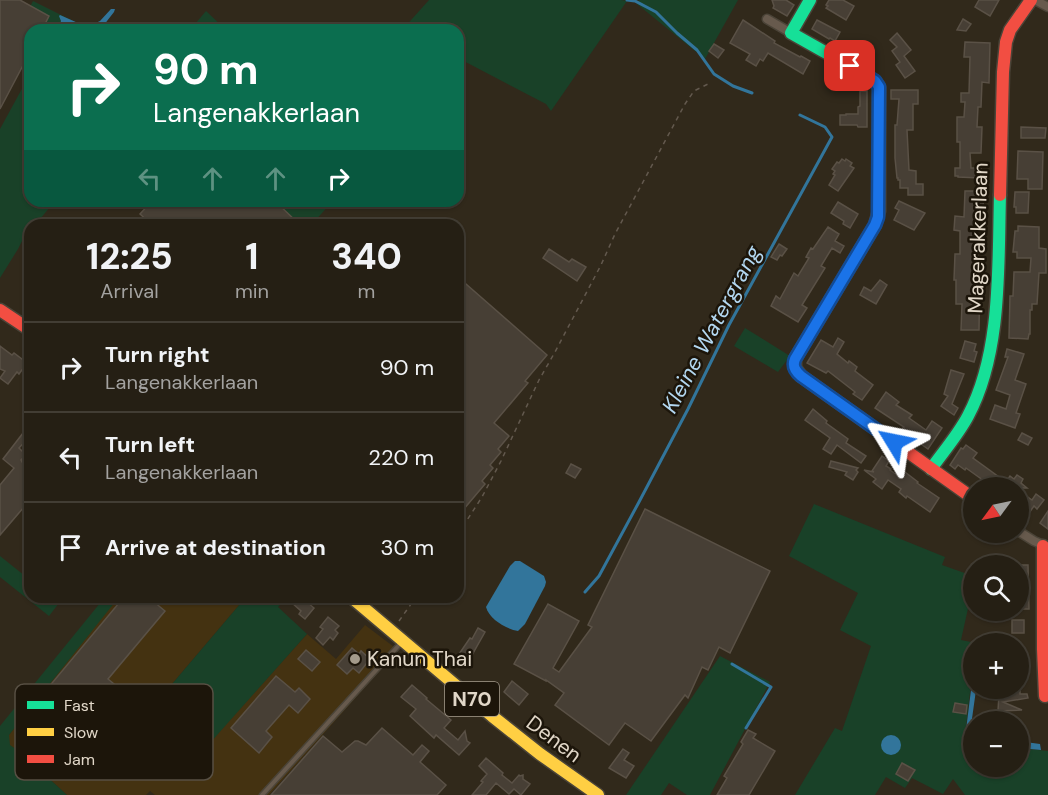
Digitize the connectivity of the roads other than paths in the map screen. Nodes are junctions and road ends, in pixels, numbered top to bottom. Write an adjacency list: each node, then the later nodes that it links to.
1 (810, 0): 5 (street)
2 (1033, 0): 3 (street); 8 (street, Magerakkerlaan)
3 (1048, 7)
4 (767, 19): 5 (street)
5 (791, 33): 8 (street)
6 (0, 309): 7 (street)
7 (24, 326)
8 (931, 469): 9 (street)
9 (963, 491)
10 (1029, 537): 11 (street)
11 (1045, 546): 14 (street)
12 (358, 603): 13 (street, Denen / N70)
13 (402, 641): 15 (lane); 16 (street, Denen / N70)
14 (1045, 696)
15 (262, 795)
16 (598, 795)

